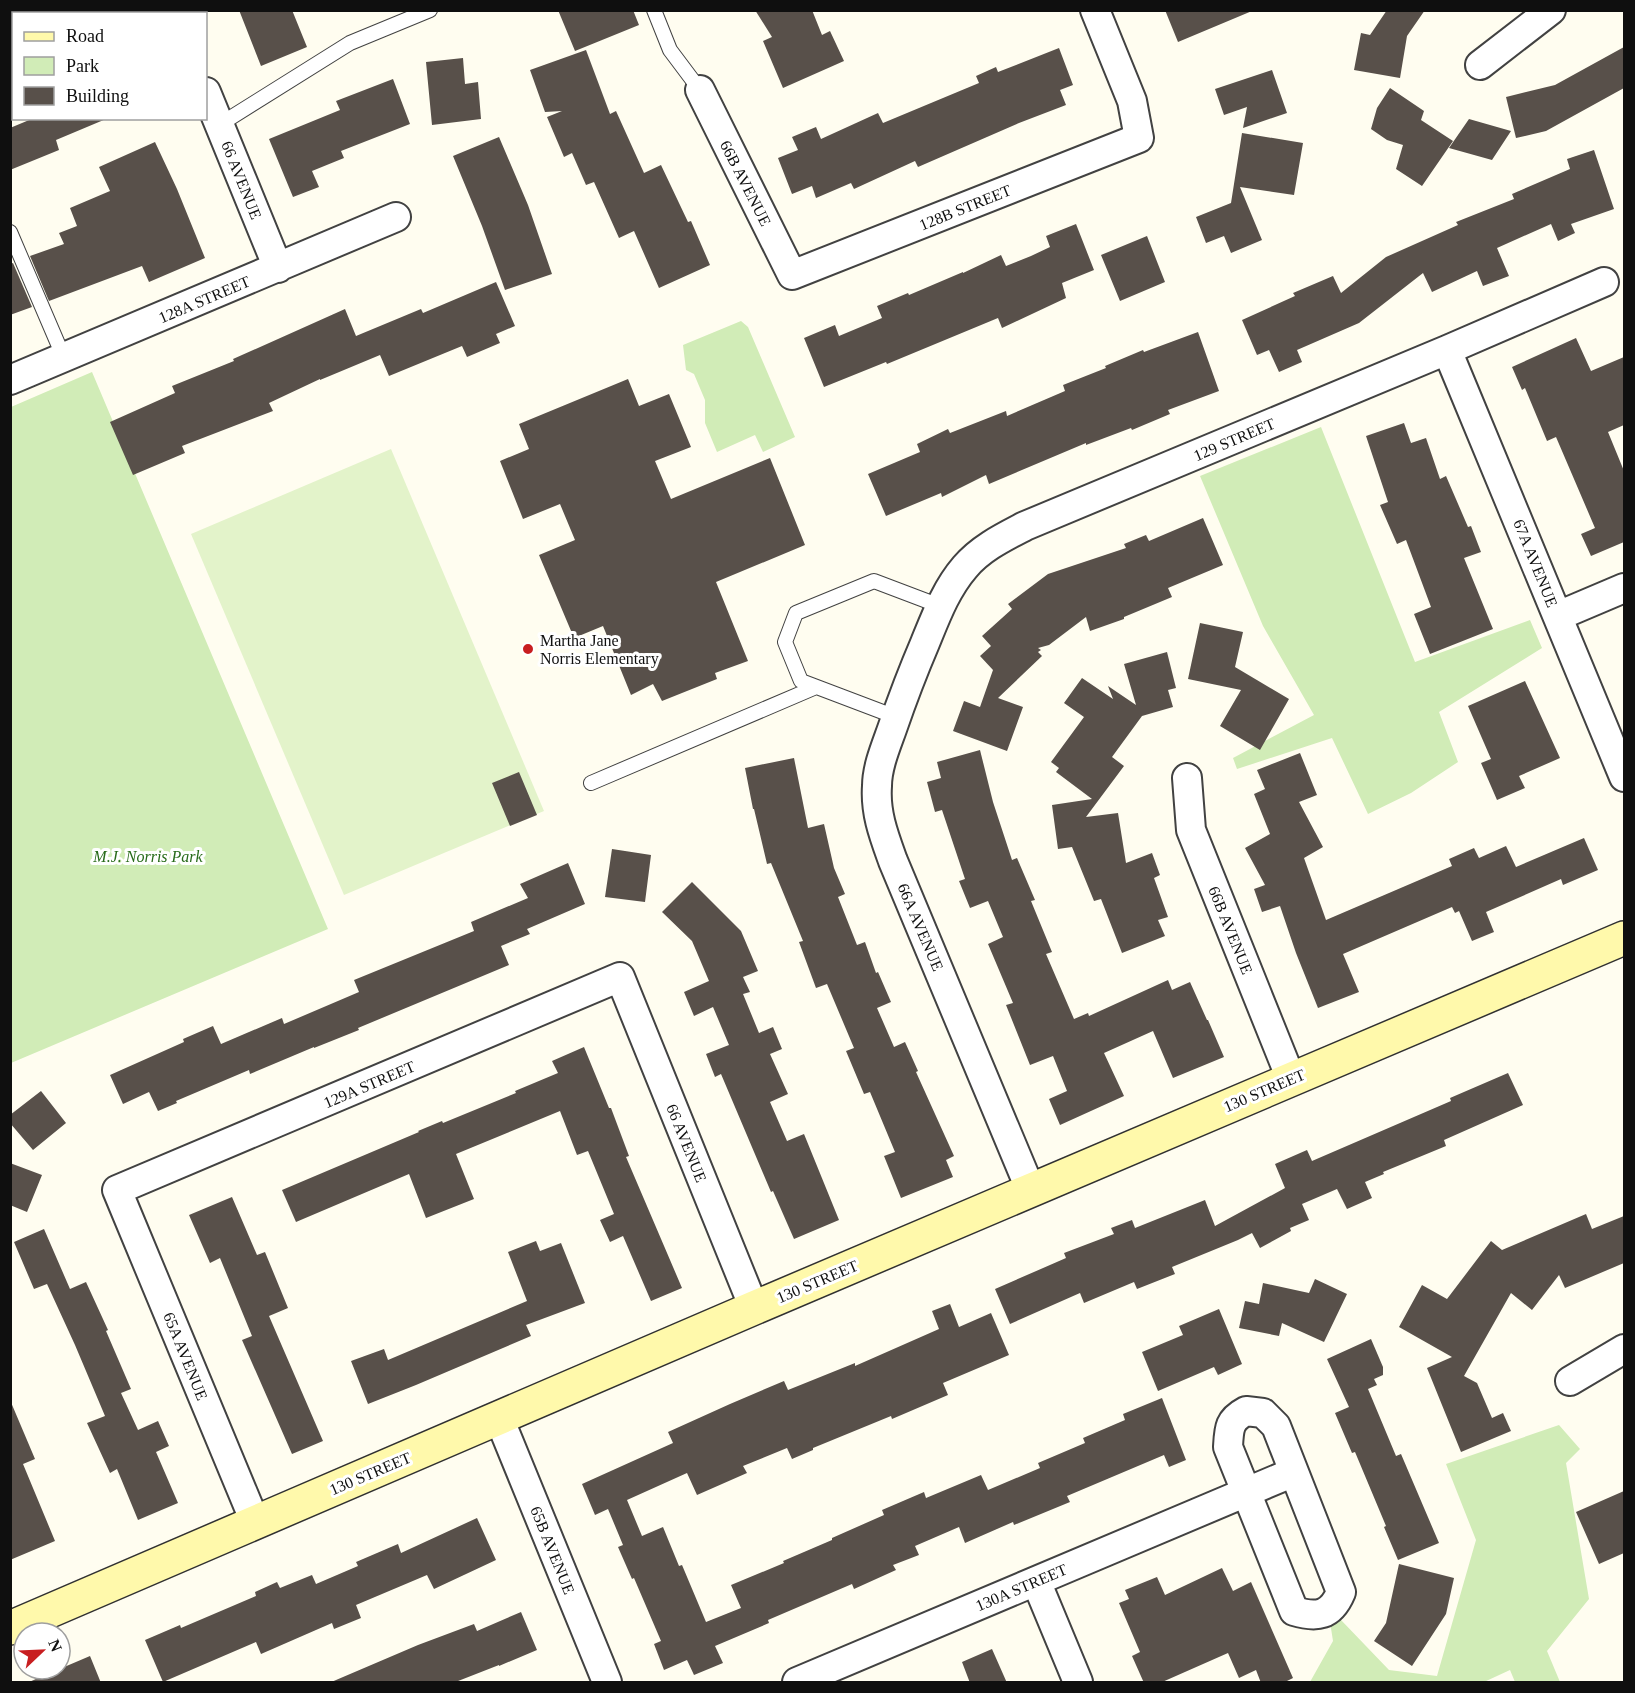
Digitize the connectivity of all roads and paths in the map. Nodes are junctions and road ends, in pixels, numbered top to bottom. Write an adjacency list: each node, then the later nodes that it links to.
1 (430, 10): 8 (lane)
2 (654, 10): 6 (lane)
3 (1095, 10): 12 (street, 128B STREET)
4 (1551, 10): 5 (street)
5 (1480, 66)
6 (700, 90): 12 (street, 66B AVENUE)
7 (207, 95): 8 (street, 66 AVENUE)
8 (219, 125): 11 (street, 66 AVENUE)
9 (396, 217): 11 (street, 128A STREET)
10 (10, 231): 15 (lane)
11 (278, 268): 15 (street, 128A STREET)
12 (792, 275)
13 (1604, 282): 14 (street, 129 STREET)
14 (1447, 350): 18 (street, 129 STREET); 19 (street, 67A AVENUE)
15 (64, 358): 16 (street, 128A STREET)
16 (10, 380)
17 (1624, 588): 19 (street)
18 (940, 606): 20 (street, 129 STREET); 21 (lane)
19 (1558, 616): 23 (street, 67A AVENUE)
20 (919, 657): 22 (street, 66A AVENUE)
21 (816, 687): 22 (lane); 25 (lane)
22 (896, 717): 30 (street, 66A AVENUE)
23 (1624, 777)
24 (1186, 778): 28 (street, 66B AVENUE)
25 (591, 783)
26 (1624, 938): 28 (street, 130 STREET)
27 (620, 977): 29 (street, 129A STREET); 31 (street, 66 AVENUE)
28 (1291, 1079): 30 (street, 130 STREET)
29 (117, 1190): 37 (street, 65A AVENUE)
30 (1031, 1191): 31 (street, 130 STREET)
31 (754, 1308): 34 (street, 130 STREET)
32 (1624, 1349): 33 (street)
33 (1570, 1381)
34 (499, 1418): 37 (street, 130 STREET); 40 (street, 65B AVENUE)
35 (1294, 1472): 36 (street, 130A STREET); 36 (street); 36 (street)
36 (1246, 1492): 38 (street, 130A STREET)
37 (255, 1522): 39 (street, 130 STREET)
38 (1036, 1581): 41 (street, 130A STREET); 42 (street)
39 (10, 1628)
40 (607, 1683)
41 (797, 1683)
42 (1078, 1683)

